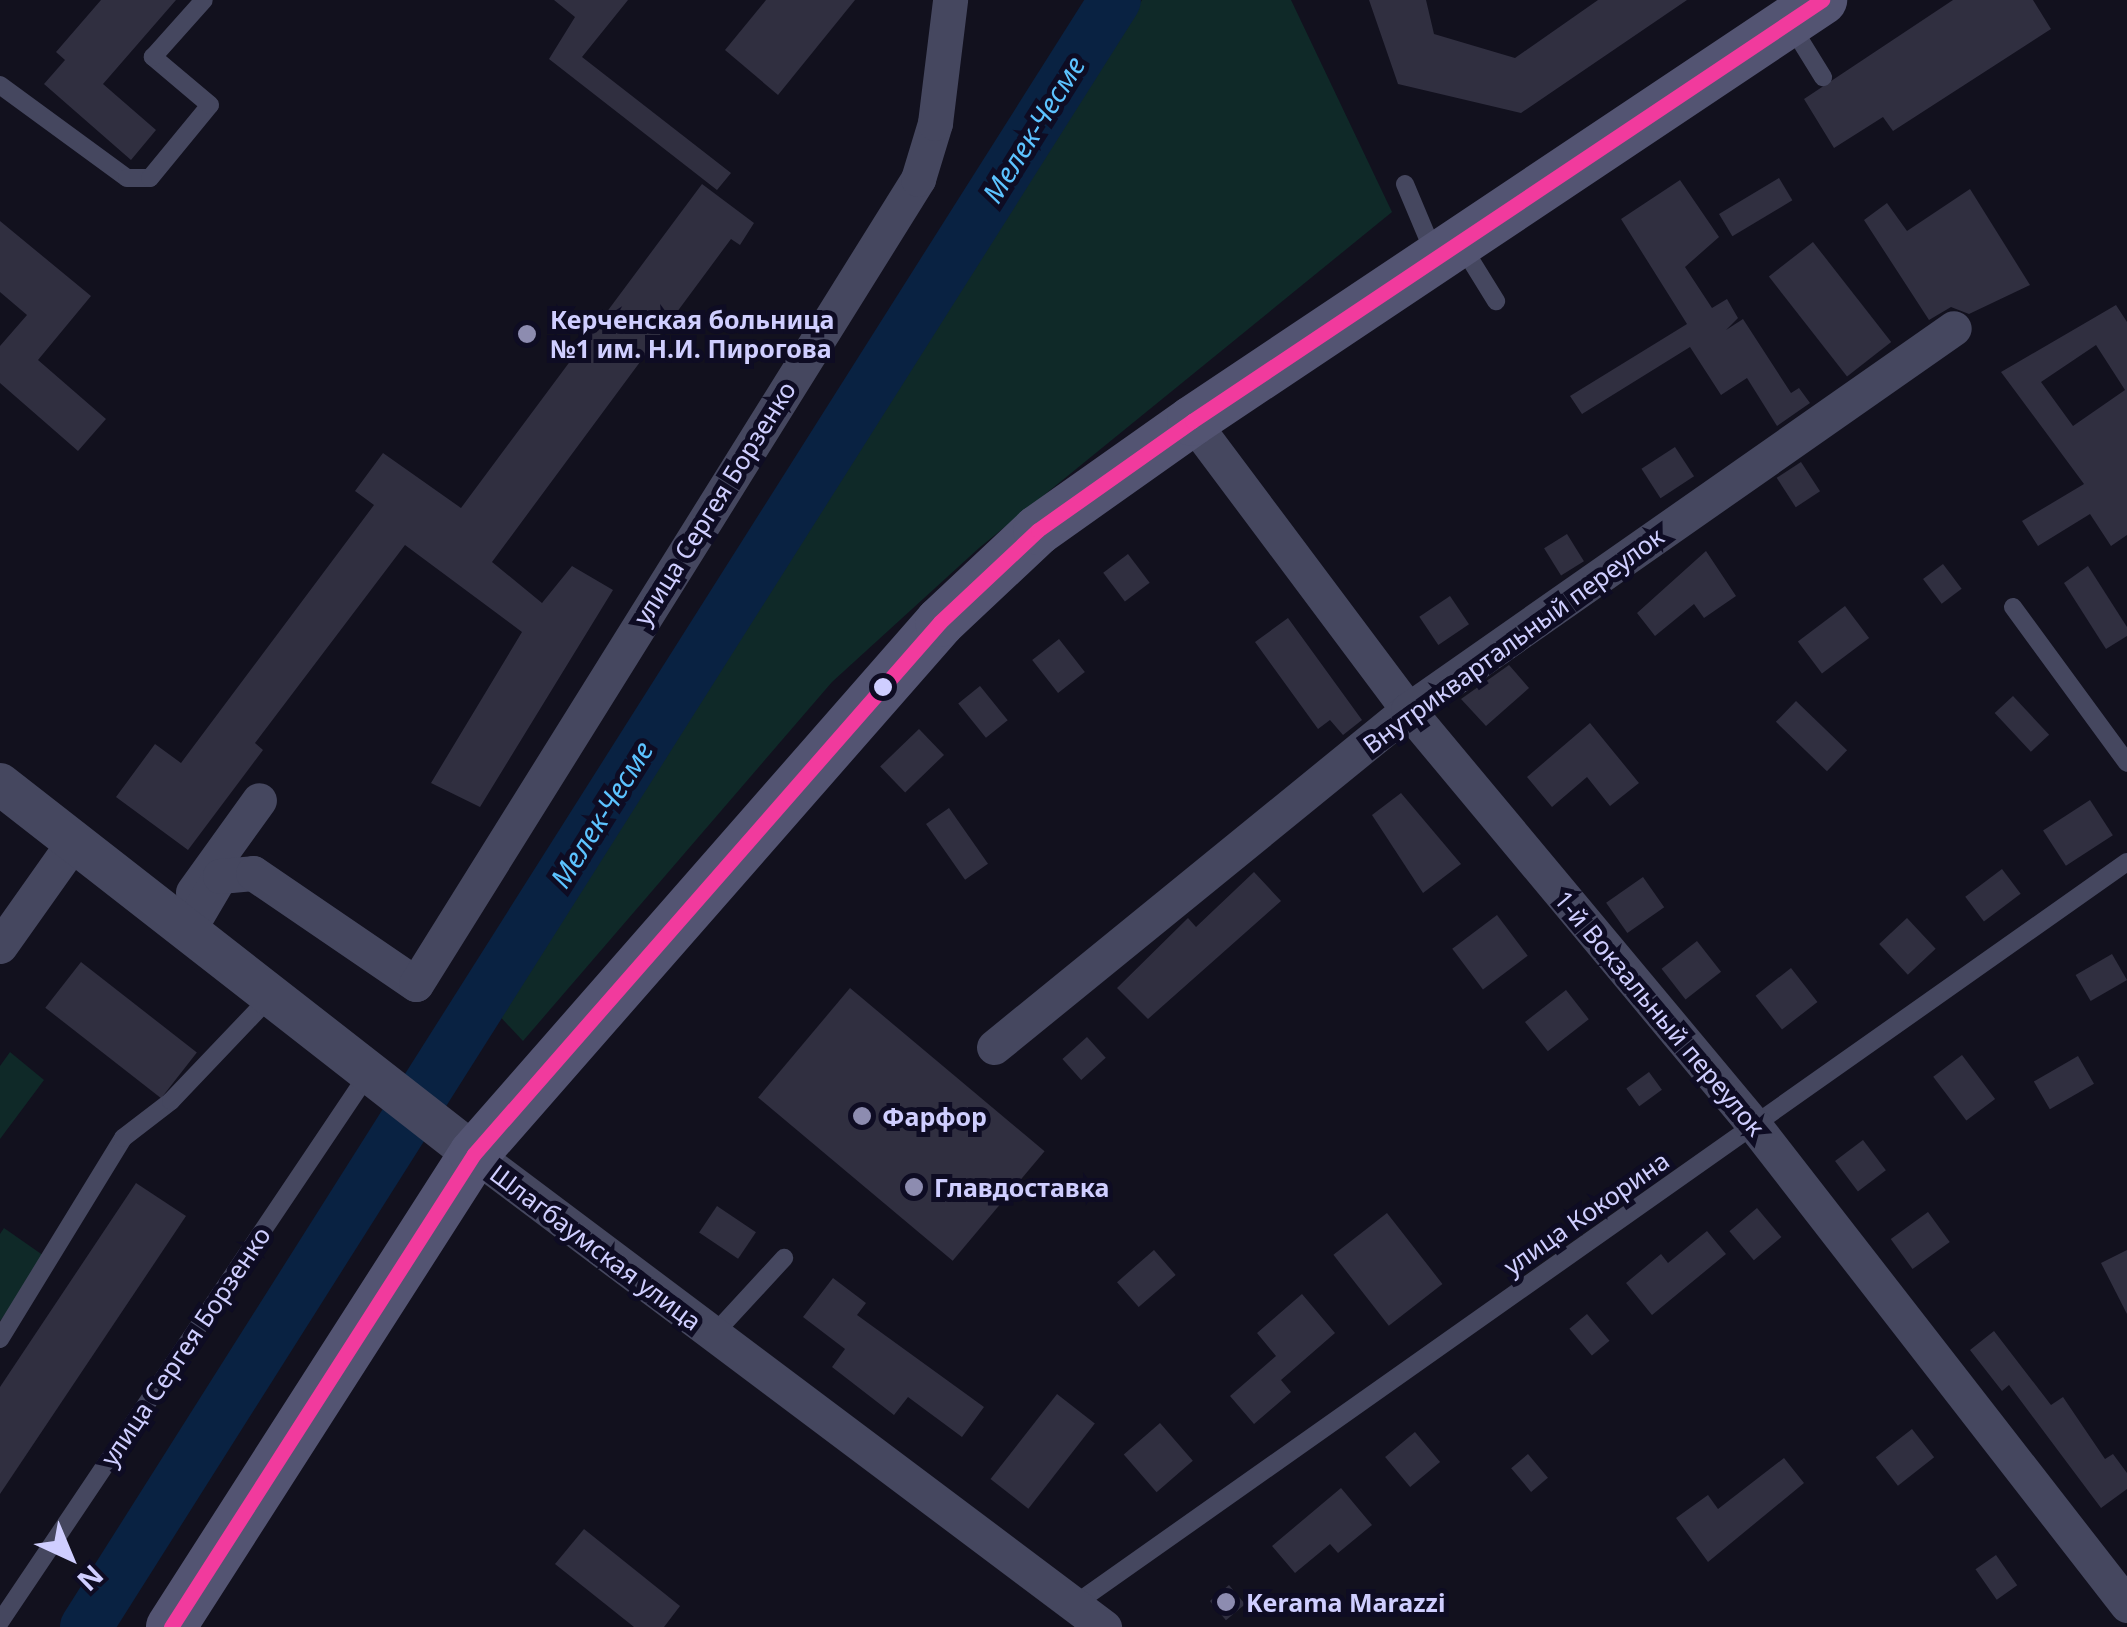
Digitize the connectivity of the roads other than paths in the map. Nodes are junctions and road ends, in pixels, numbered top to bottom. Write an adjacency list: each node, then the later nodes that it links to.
1 (204, 0): 5 (lane)
2 (950, 0): 18 (street, улица Сергея Борзенко)
3 (1805, 11): 4 (lane); 7 (main road)
4 (1823, 77)
5 (0, 86)
6 (1405, 184): 7 (lane)
7 (1448, 250): 8 (lane); 10 (main road)
8 (1496, 301)
9 (1954, 328): 12 (street, Внутриквартальный переулок)
10 (1192, 421): 12 (street, 1-й Вокзальный переулок); 25 (main road)
11 (2013, 607): 13 (lane)
12 (1408, 710): 22 (street, Внутриквартальный переулок); 24 (street, 1-й Вокзальный переулок)
13 (2127, 763)
14 (0, 784): 16 (street, Шлагбаумская улица)
15 (260, 800): 18 (street)
16 (73, 843): 19 (street, Шлагбаумская улица); 20 (street)
17 (2127, 862): 24 (lane, улица Кокорина)
18 (214, 872): 19 (street)
19 (179, 926): 21 (street, Шлагбаумская улица)
20 (0, 946)
21 (270, 996): 23 (street, Шлагбаумская улица); 28 (lane)
22 (994, 1047)
23 (378, 1076): 25 (street, Шлагбаумская улица); 31 (lane, улица Сергея Борзенко)
24 (1754, 1125): 29 (lane, улица Кокорина); 30 (street, 1-й Вокзальный переулок)
25 (462, 1144): 27 (street, Шлагбаумская улица); 32 (main road)
26 (784, 1258): 27 (lane)
27 (713, 1335): 29 (street, Шлагбаумская улица)
28 (0, 1339)
29 (1075, 1604): 33 (street, Шлагбаумская улица)
30 (2127, 1605)
31 (0, 1622)
32 (171, 1627)
33 (1104, 1627)

